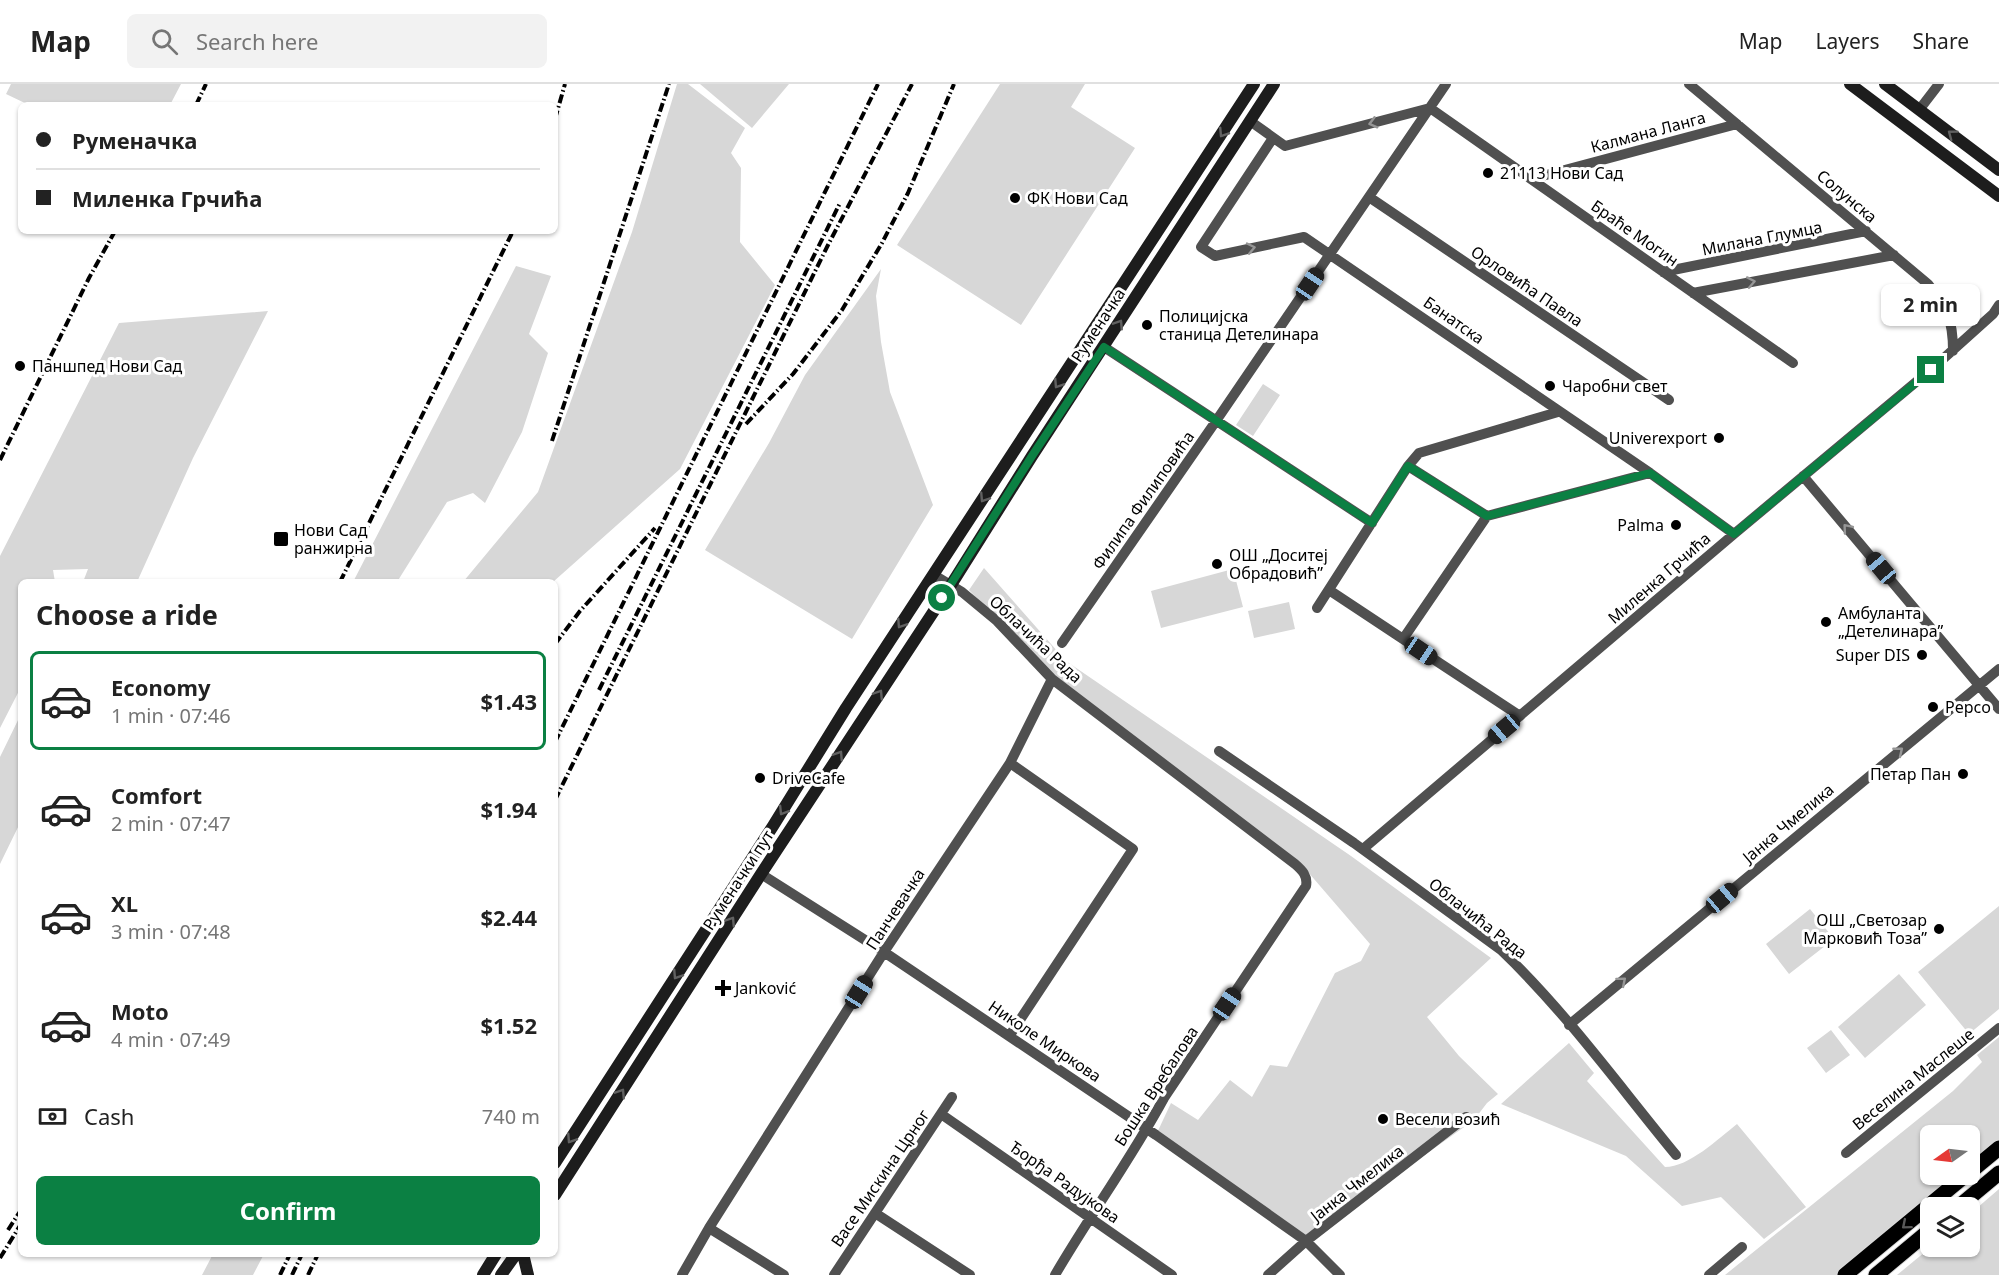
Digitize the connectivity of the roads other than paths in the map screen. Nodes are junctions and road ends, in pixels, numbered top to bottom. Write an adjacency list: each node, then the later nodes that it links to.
1 (1254, 84): 35 (main road, Руменачка, one-way to 35)
2 (1274, 84): 10 (main road, Руменачка)
3 (1446, 84): 8 (street, Филипа Филиповића)
4 (1689, 84): 11 (street, Солунска)
5 (1850, 84): 15 (main road)
6 (1885, 84): 9 (main road)
7 (1939, 84): 9 (street)
8 (1430, 108): 12 (street, one-way to 12); 14 (street, Браће Могин); 16 (street, Филипа Филиповића)
9 (1920, 110): 13 (main road, one-way to 9)
10 (1250, 121): 12 (street); 23 (main road, Руменачка, one-way to 10)
11 (1737, 124): 14 (street, Калмана Ланга); 17 (street, Солунска)
12 (1273, 138): 18 (street, one-way to 18)
13 (1999, 170)
14 (1532, 179): 20 (street, Браће Могин)
15 (1999, 196)
16 (1369, 197): 18 (street, Филипа Филиповића); 26 (street, Орловића Павла)
17 (1866, 231): 19 (street, Солунска); 20 (street, Милана Глумца)
18 (1330, 254): 27 (street, Банатска); 28 (street, Филипа Филиповића)
19 (1894, 255): 21 (street, one-way to 19); 24 (street, Солунска)
20 (1663, 272): 21 (street, Браће Могин)
21 (1693, 293): 25 (street, Браће Могин)
22 (1999, 305): 24 (street, Миленка Грчића)
23 (1104, 347): 28 (street); 36 (main road, Руменачка)
24 (1953, 351): 31 (street, Миленка Грчића)
25 (1793, 363)
26 (1669, 400)
27 (1558, 412): 29 (street); 30 (street, Банатска)
28 (1216, 421): 33 (street); 40 (street, Филипа Филиповића)
29 (1408, 466): 32 (street); 33 (street)
30 (1650, 473): 32 (street); 34 (street, Банатска)
31 (1803, 476): 34 (street, Миленка Грчића); 43 (street, one-way to 31)
32 (1487, 516): 39 (street)
33 (1372, 523): 37 (street)
34 (1734, 534): 45 (street, Миленка Грчића)
35 (934, 575): 36 (street, Облачића Рада); 62 (main road, Руменачки пут, one-way to 62)
36 (951, 585): 42 (street, Облачића Рада); 49 (main road, Руменачки пут, one-way to 36)
37 (1329, 590): 38 (street); 39 (street)
38 (1317, 608)
39 (1403, 639): 45 (street)
40 (1062, 643)
41 (1999, 669): 43 (street, Јанка Чмелика)
42 (1052, 679): 47 (street, Панчевачка); 50 (street, Облачића Рада)
43 (1979, 685): 44 (street); 52 (street, Јанка Чмелика, one-way to 43)
44 (1999, 709)
45 (1520, 716): 48 (street, Миленка Грчића)
46 (1219, 751): 48 (street, Облачића Рада)
47 (1010, 763): 51 (street, Панчевачка); 54 (street)
48 (1363, 849): 52 (street, Облачића Рада)
49 (761, 874): 51 (street, Николе Миркова); 66 (main road, Руменачки пут, one-way to 49)
50 (1306, 886): 58 (street, Бошка Вребалова)
51 (885, 952): 54 (street, Николе Миркова); 70 (street, Панчевачка)
52 (1569, 1025): 61 (street, Облачића Рада)
53 (1999, 1028): 60 (street, Веселина Маслеше)
54 (1010, 1035): 58 (street, Николе Миркова)
55 (952, 1097): 56 (street, Васе Мискина Црног)
56 (941, 1114): 68 (street, Васе Мискина Црног); 69 (street, Ђорђа Радујкова)
57 (1466, 1118): 72 (street, Јанка Чмелика)
58 (1147, 1130): 69 (street, Бошка Вребалова); 72 (street, Николе Миркова)
59 (1999, 1148): 63 (main road)
60 (1846, 1153)
61 (1676, 1155)
62 (558, 1158)
63 (1980, 1163)
64 (1999, 1173): 67 (main road)
65 (1954, 1185): 91 (main road, one-way to 91)
66 (558, 1190)
67 (1970, 1197)
68 (874, 1213): 84 (street, Васе Мискина Црног); 85 (street)
69 (1089, 1218): 86 (street, Бошка Вребалова); 87 (street, Ђорђа Радујкова)
70 (708, 1228): 82 (street, Панчевачка); 83 (street)
71 (1920, 1238): 92 (main road)
72 (1306, 1241): 88 (street, Јанка Чмелика); 89 (street, Николе Миркова)
73 (1742, 1247): 90 (street)
74 (494, 1257): 78 (main road)
75 (495, 1257): 79 (street)
76 (514, 1257): 80 (main road)
77 (523, 1257): 81 (main road)
78 (483, 1275)
79 (491, 1275)
80 (501, 1275)
81 (528, 1275)
82 (682, 1275)
83 (784, 1275)
84 (834, 1275)
85 (970, 1275)
86 (1055, 1275)
87 (1172, 1275)
88 (1268, 1275)
89 (1340, 1275)
90 (1709, 1275)
91 (1845, 1275)
92 (1876, 1275)

